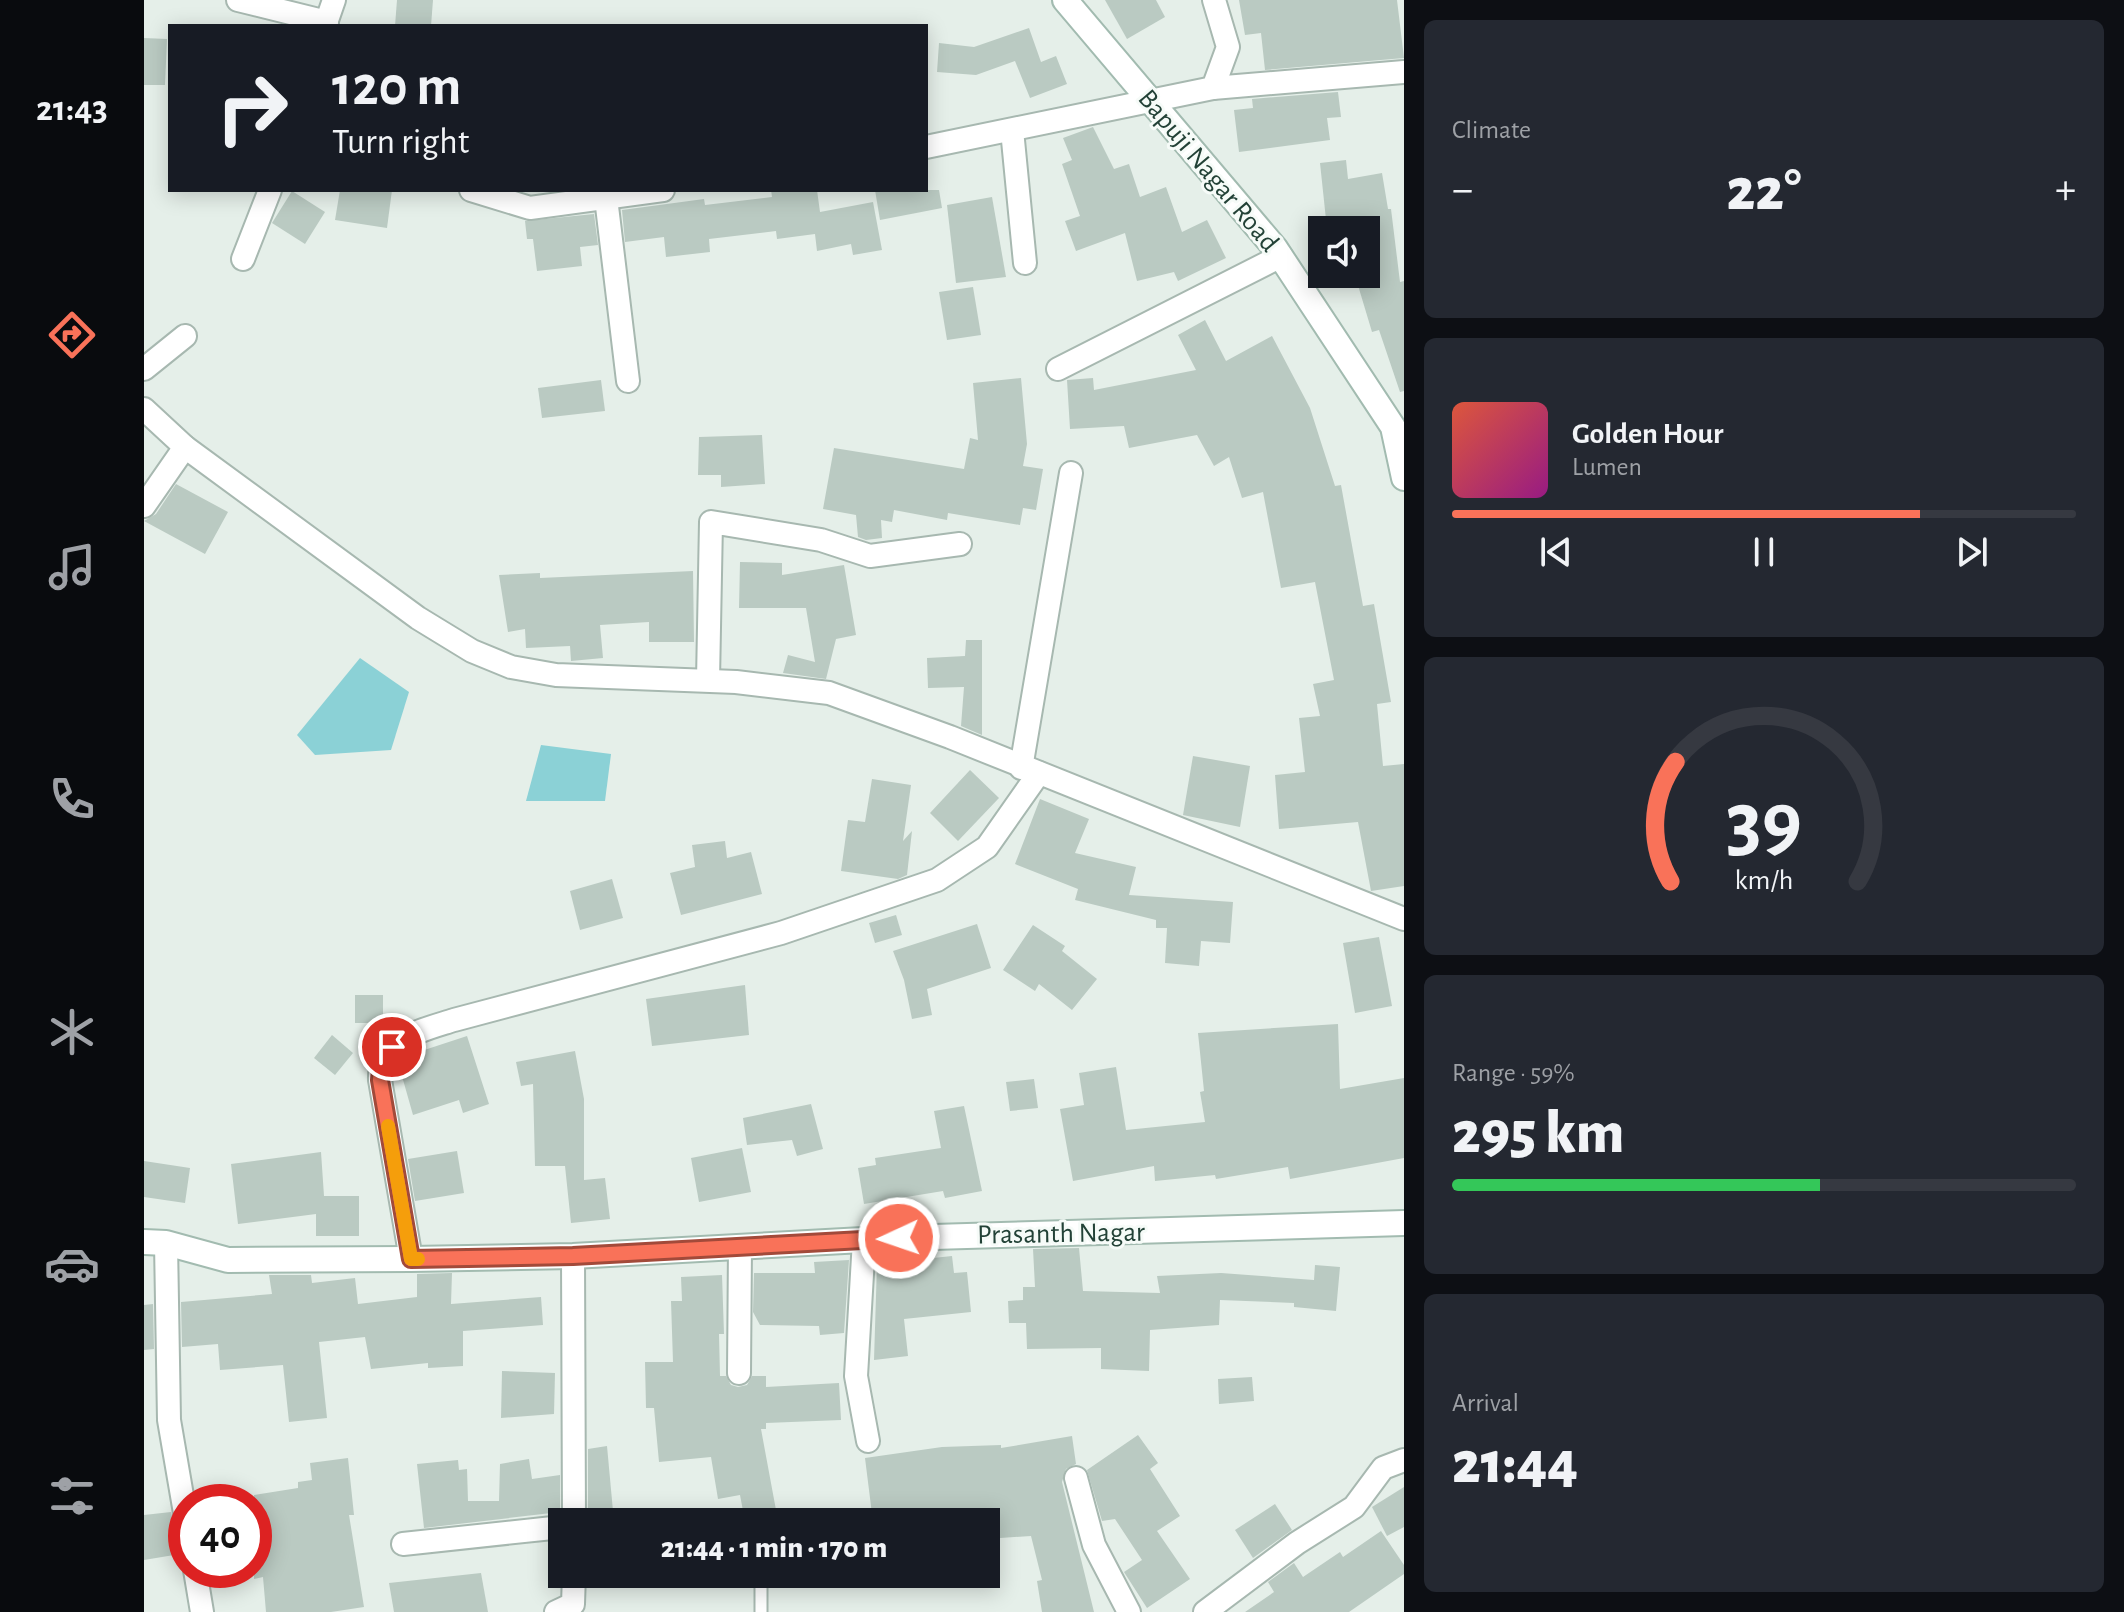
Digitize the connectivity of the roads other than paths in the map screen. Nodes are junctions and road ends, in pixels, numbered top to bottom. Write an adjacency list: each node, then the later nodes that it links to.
1 (238, 0): 5 (street)
2 (334, 0): 5 (street)
3 (1065, 0): 8 (street, Bapuji Nagar Road)
4 (1214, 0): 7 (street)
5 (326, 24)
6 (1404, 72): 7 (street)
7 (1213, 88): 8 (street)
8 (1149, 103): 9 (street); 15 (street, Bapuji Nagar Road)
9 (1012, 130): 10 (street); 17 (street)
10 (928, 147)
11 (269, 192): 16 (street)
12 (478, 192): 14 (street)
13 (649, 192): 14 (street)
14 (606, 198): 21 (street)
15 (1281, 256): 20 (street); 23 (street, Bapuji Nagar Road)
16 (243, 259)
17 (1025, 263)
18 (185, 336): 19 (street)
19 (144, 369)
20 (1058, 369)
21 (628, 381)
22 (144, 409): 24 (street)
23 (1393, 412): 26 (street, Bapuji Nagar Road)
24 (185, 447): 27 (street); 29 (street)
25 (1071, 473): 30 (street)
26 (1404, 478)
27 (144, 506)
28 (960, 544): 29 (street)
29 (708, 680): 30 (street)
30 (1030, 770): 31 (street); 37 (street)
31 (1404, 919)
32 (1404, 1223): 33 (street, Prasanth Nagar)
33 (864, 1240): 35 (street, Prasanth Nagar); 39 (street)
34 (155, 1242): 37 (street, Prasanth Nagar); 42 (street)
35 (740, 1246): 36 (street, Prasanth Nagar); 38 (street)
36 (573, 1256): 37 (street, Prasanth Nagar); 43 (street)
37 (411, 1259)
38 (739, 1373)
39 (868, 1441)
40 (1404, 1460): 53 (street)
41 (1076, 1478): 52 (street)
42 (180, 1484)
43 (574, 1508)
44 (548, 1528): 45 (street)
45 (403, 1544)
46 (198, 1588): 49 (street)
47 (574, 1588): 50 (street)
48 (761, 1588): 51 (lane)
49 (202, 1612)
50 (556, 1612)
51 (761, 1612)
52 (1129, 1612)
53 (1205, 1612)

